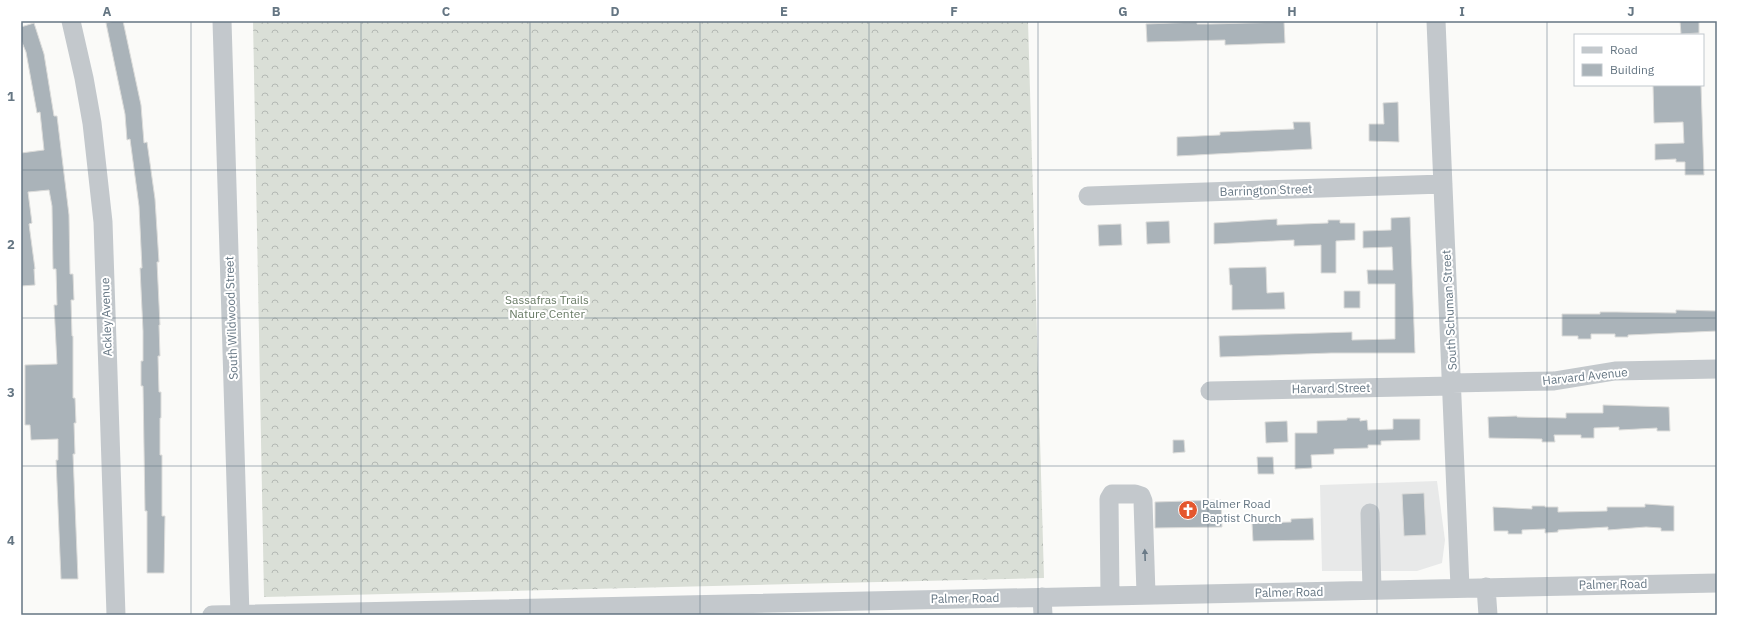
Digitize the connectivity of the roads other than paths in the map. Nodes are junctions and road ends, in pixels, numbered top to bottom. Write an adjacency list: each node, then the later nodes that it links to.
1 (71, 21): 22 (street, Ackley Avenue)
2 (222, 21): 24 (street, South Wildwood Street)
3 (1437, 27): 4 (street, South Schuman Street)
4 (1443, 184): 5 (street, Barrington Street); 7 (street, South Schuman Street)
5 (1088, 196)
6 (1717, 369): 7 (street, Harvard Avenue)
7 (1452, 385): 8 (street, Harvard Street); 12 (street, South Schuman Street)
8 (1210, 391)
9 (1370, 513): 13 (street)
10 (1717, 583): 11 (street, Palmer Road)
11 (1486, 587): 12 (street, Palmer Road); 25 (street)
12 (1460, 588): 13 (street, Palmer Road)
13 (1372, 590): 14 (street, Palmer Road)
14 (1146, 594): 15 (street, Palmer Road); 15 (street, one-way to 15)
15 (1110, 595): 16 (street, Palmer Road)
16 (1042, 606): 17 (street, Palmer Road)
17 (791, 608): 18 (street, Palmer Road)
18 (603, 610): 20 (street, Palmer Road)
19 (516, 611): 20 (street, Palmer Road); 21 (street, Palmer Road)
20 (546, 611)
21 (446, 612): 24 (street, Palmer Road)
22 (116, 615)
23 (212, 615): 24 (street, Palmer Road)
24 (240, 615)
25 (1488, 615)

